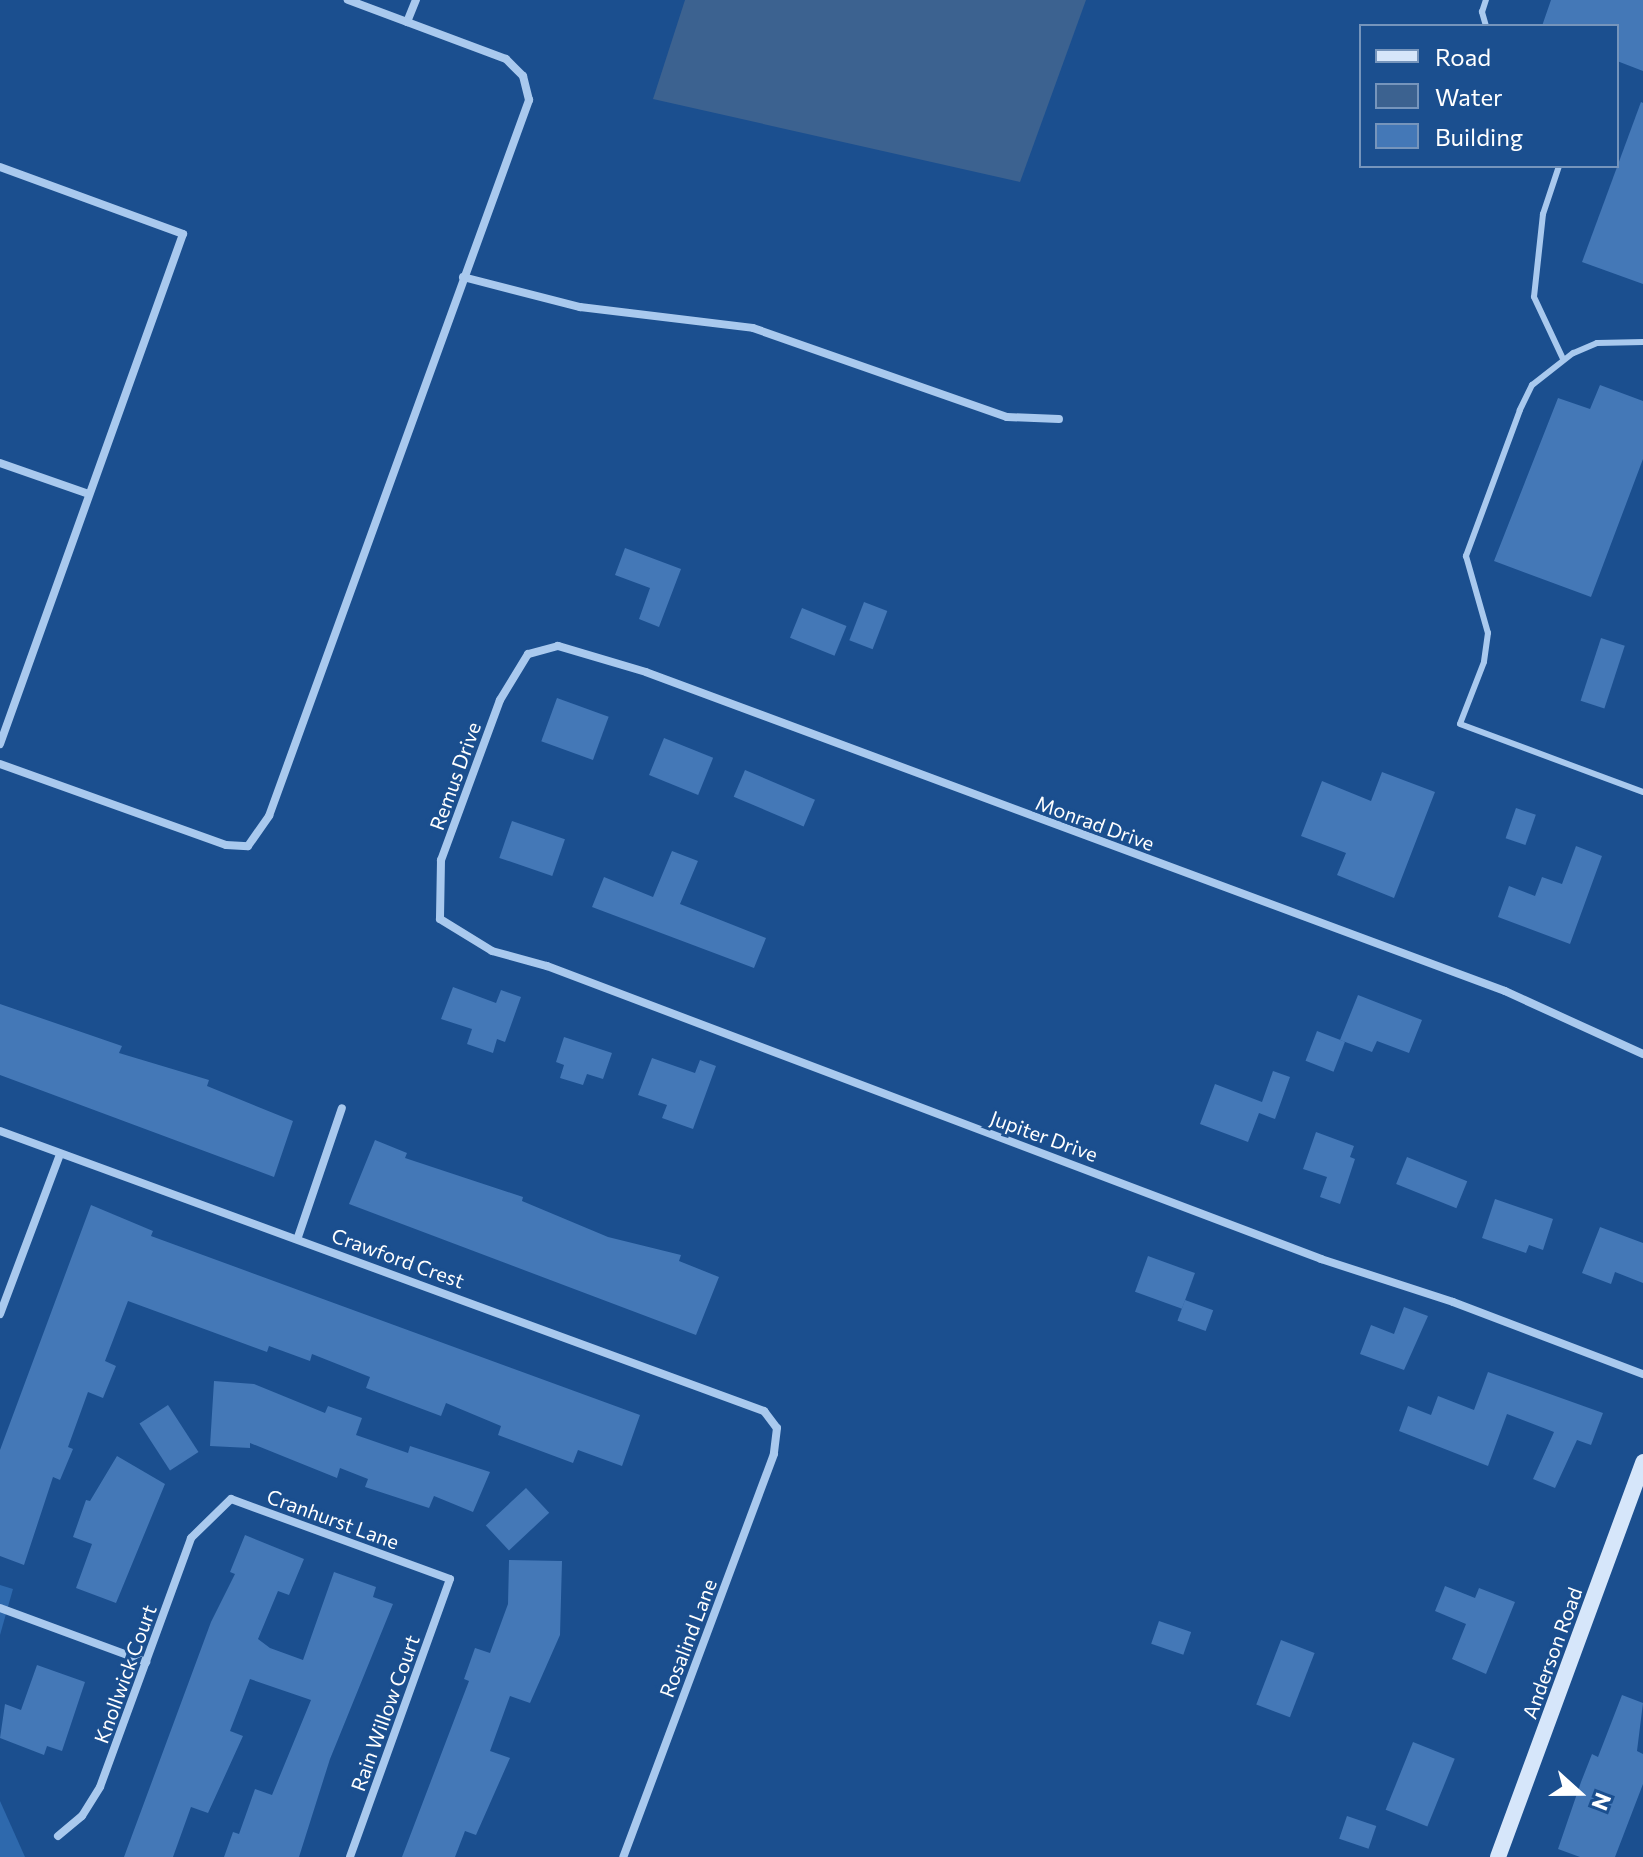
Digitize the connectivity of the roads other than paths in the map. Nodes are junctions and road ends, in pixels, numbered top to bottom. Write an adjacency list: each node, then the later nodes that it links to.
1 (348, 0): 4 (street)
2 (416, 0): 4 (street)
3 (1486, 0): 5 (lane)
4 (407, 22): 8 (street)
5 (1485, 24)
6 (0, 167): 13 (street)
7 (1558, 168): 10 (lane)
8 (463, 277): 11 (street); 16 (street)
9 (1643, 342): 10 (lane)
10 (1563, 359): 17 (lane)
11 (1059, 419)
12 (0, 463): 13 (street)
13 (89, 494): 15 (street)
14 (530, 654): 18 (street, Remus Drive); 19 (street, Monrad Drive)
15 (0, 744)
16 (0, 764)
17 (1643, 792)
18 (440, 919): 25 (street, Jupiter Drive)
19 (1643, 1054)
20 (342, 1108): 23 (street)
21 (0, 1131): 22 (street, Crawford Crest)
22 (60, 1154): 23 (street, Crawford Crest); 24 (street)
23 (298, 1237): 26 (street, Crawford Crest)
24 (0, 1314)
25 (1643, 1374)
26 (777, 1428): 34 (street, Rosalind Lane)
27 (1643, 1462): 35 (street, Anderson Road)
28 (209, 1516): 29 (street, Cranhurst Lane); 31 (street, Knollwick Court)
29 (450, 1579): 33 (street, Rain Willow Court)
30 (0, 1608): 31 (street)
31 (146, 1662): 32 (street, Knollwick Court)
32 (58, 1836)
33 (350, 1857)
34 (623, 1857)
35 (1498, 1857)

